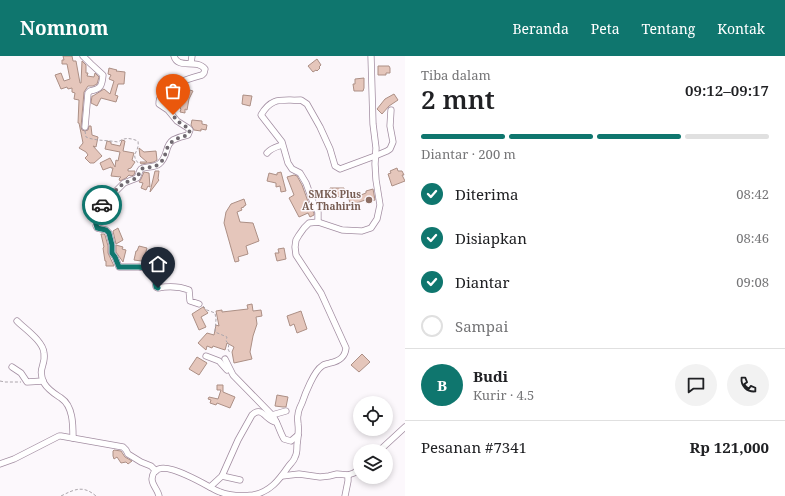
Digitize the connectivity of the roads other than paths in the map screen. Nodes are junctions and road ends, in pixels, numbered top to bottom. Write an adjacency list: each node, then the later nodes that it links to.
1 (83, 56): 8 (street)
2 (168, 56): 5 (street)
3 (192, 56): 6 (street)
4 (371, 56): 11 (street)
5 (174, 58): 6 (street)
6 (191, 63): 13 (street)
7 (391, 110): 11 (street)
8 (85, 127)
9 (282, 145): 10 (street); 11 (street); 12 (street)
10 (267, 153)
11 (376, 156): 12 (street)
12 (318, 222): 25 (street)
13 (199, 304)
14 (17, 321): 19 (street)
15 (206, 356): 18 (street)
16 (225, 359): 18 (street)
17 (12, 367): 19 (street)
18 (233, 375): 21 (street)
19 (44, 382): 27 (street)
20 (286, 411): 21 (street)
21 (272, 414): 22 (street)
22 (276, 422): 25 (street); 33 (street)
23 (405, 427): 24 (street)
24 (397, 434): 26 (street); 28 (street)
25 (298, 436): 34 (street)
26 (405, 436)
27 (73, 438): 29 (street); 30 (street)
28 (386, 444)
29 (0, 464)
30 (156, 471): 36 (street); 37 (street)
31 (353, 473): 32 (street)
32 (348, 475): 34 (street); 38 (street)
33 (222, 476): 35 (street); 36 (street)
34 (282, 476): 36 (street)
35 (240, 480)
36 (210, 487)
37 (159, 496)
38 (345, 496)

